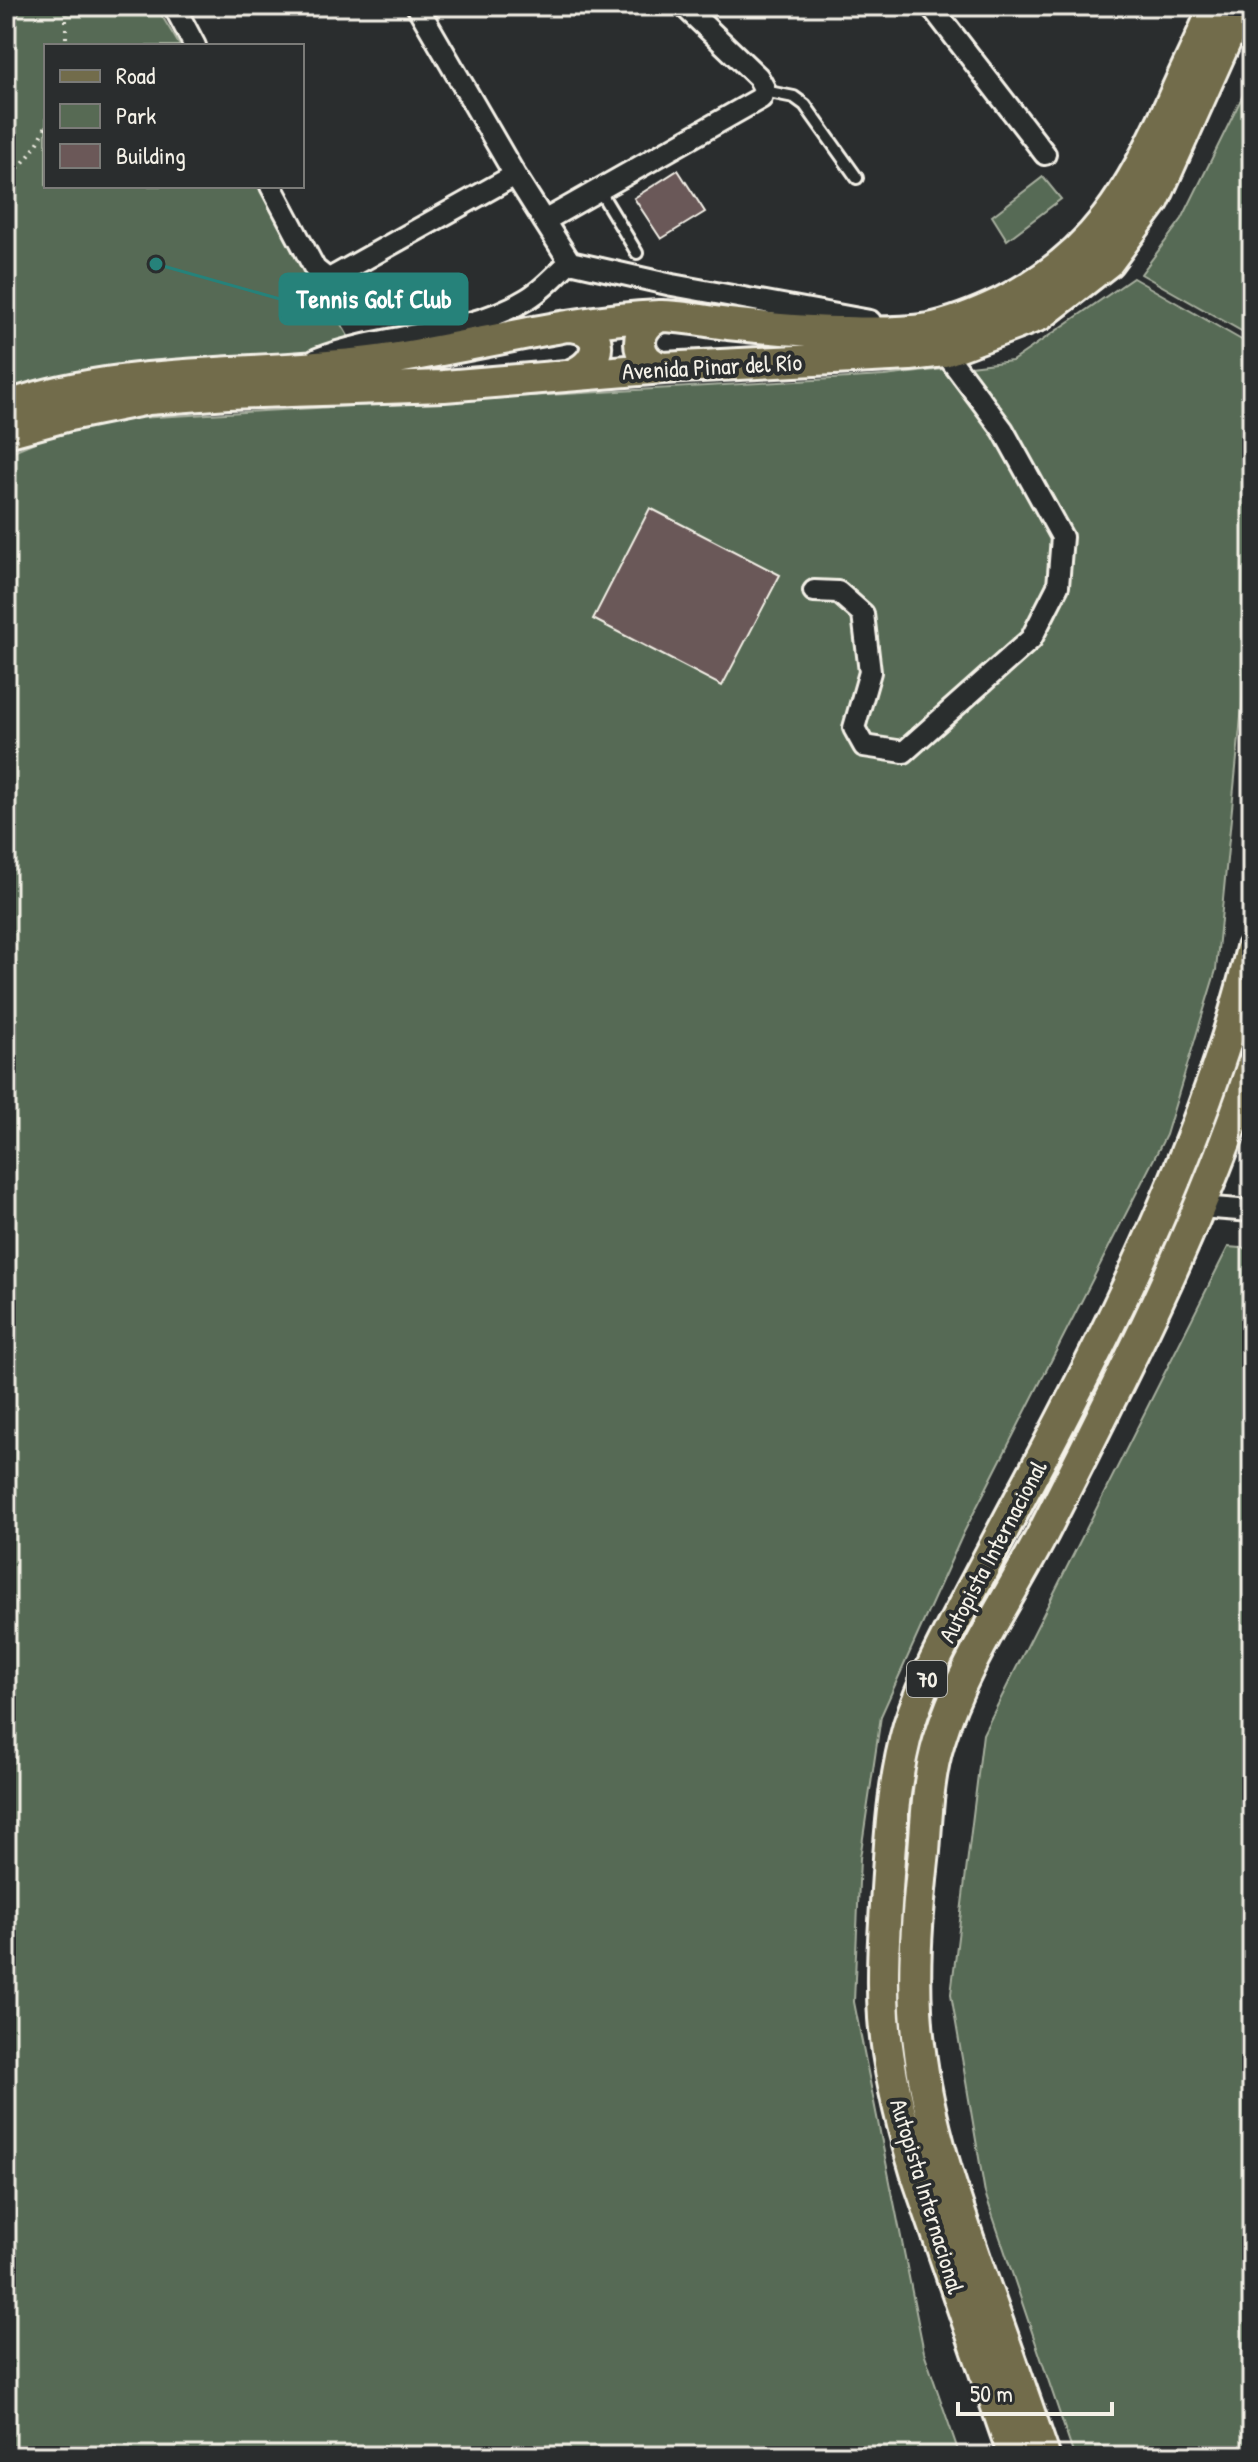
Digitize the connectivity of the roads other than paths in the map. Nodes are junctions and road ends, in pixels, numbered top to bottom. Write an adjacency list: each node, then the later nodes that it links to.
1 (174, 6): 7 (street)
2 (417, 6): 10 (street)
3 (684, 6): 8 (street)
4 (931, 6): 9 (street)
5 (1241, 6): 19 (main road, Avenida Pinar del Río)
6 (1206, 11): 19 (main road, Avenida Pinar del Río)
7 (194, 44)
8 (764, 91): 11 (lane); 13 (street)
9 (1045, 154)
10 (515, 175): 12 (street); 14 (street)
11 (857, 178)
12 (272, 188)
13 (599, 190): 14 (street); 15 (lane)
14 (544, 221): 16 (street)
15 (637, 253)
16 (570, 262): 19 (street); 20 (street)
17 (662, 316): 18 (main road, Avenida Pinar del Río); 19 (main road, Avenida Pinar del Río); 21 (main road)
18 (568, 326): 20 (main road, Avenida Pinar del Río); 22 (main road)
19 (937, 340): 21 (main road, Avenida Pinar del Río); 25 (street)
20 (296, 367): 23 (main road, Avenida Pinar del Río)
21 (663, 368): 22 (main road, Avenida Pinar del Río)
22 (571, 375): 24 (main road, Avenida Pinar del Río)
23 (6, 407)
24 (6, 432)
25 (814, 591)
26 (1252, 948): 30 (main road, Autopista Internacional / 70)
27 (1252, 1067): 28 (main road, Autopista Internacional / 70)
28 (1200, 1207): 29 (street); 31 (main road, Autopista Internacional / 70)
29 (1251, 1208)
30 (1014, 2456)
31 (1044, 2456)

